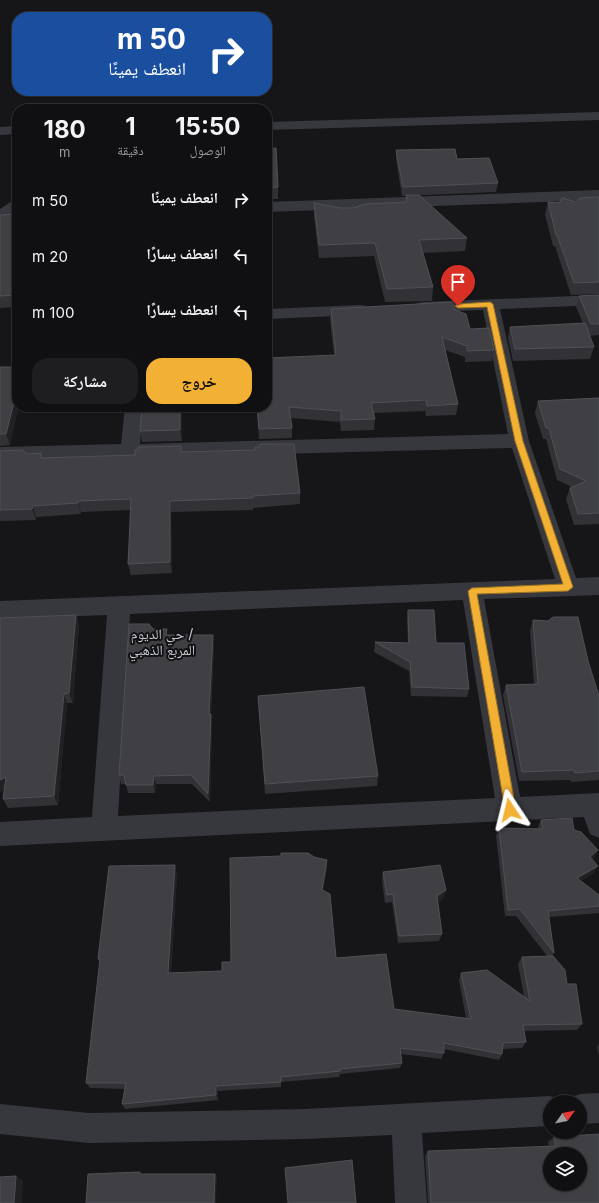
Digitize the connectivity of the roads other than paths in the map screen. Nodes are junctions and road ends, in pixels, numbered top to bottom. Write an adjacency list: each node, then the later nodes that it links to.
1 (599, 116): 2 (street)
2 (272, 126)
3 (12, 130): 4 (street)
4 (0, 131)
5 (599, 195): 6 (street)
6 (272, 207)
7 (12, 208): 8 (street)
8 (0, 216): 9 (street)
9 (12, 216)
10 (599, 300): 11 (street)
11 (490, 304): 12 (street); 16 (street)
12 (410, 308)
13 (378, 309): 14 (street)
14 (272, 314)
15 (134, 412): 17 (street)
16 (519, 441): 17 (street); 20 (street)
17 (130, 450): 18 (street)
18 (0, 454)
19 (599, 586): 20 (street)
20 (568, 587): 21 (street)
21 (472, 591): 22 (street); 24 (street)
22 (119, 605): 23 (street); 26 (street)
23 (0, 610)
24 (510, 810): 25 (street); 26 (street)
25 (597, 812)
26 (104, 829): 27 (street)
27 (0, 834)
28 (599, 1108): 29 (street)
29 (587, 1109)
30 (543, 1111): 31 (street)
31 (406, 1118): 32 (street); 33 (street)
32 (0, 1119)
33 (411, 1203)

